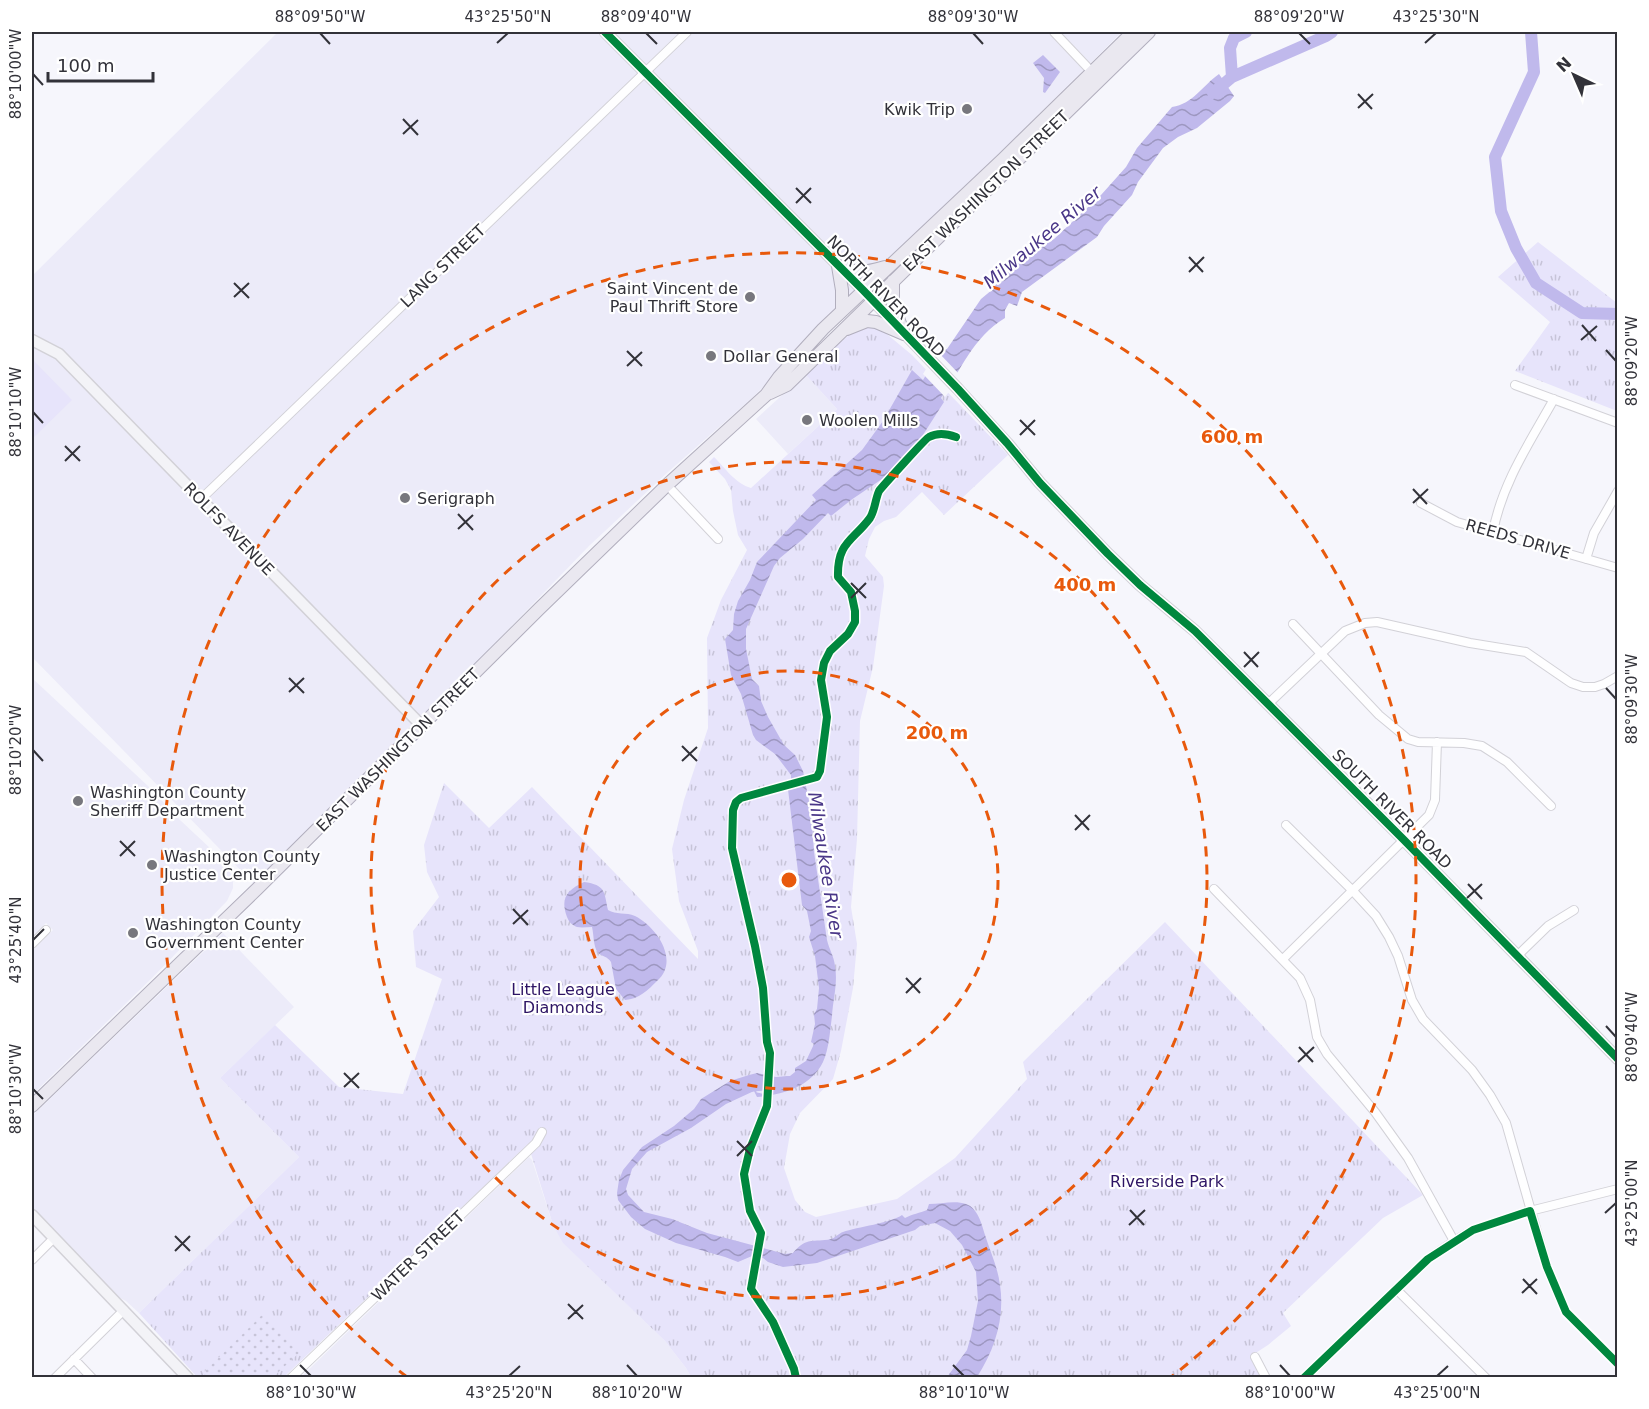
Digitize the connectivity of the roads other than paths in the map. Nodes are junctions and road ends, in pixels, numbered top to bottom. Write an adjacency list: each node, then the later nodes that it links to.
1 (605, 32): 7 (street, NORTH RIVER ROAD)
2 (687, 32): 7 (street, LANG STREET)
3 (1054, 32): 6 (street)
4 (1133, 32): 6 (main road, EAST WASHINGTON STREET)
5 (1149, 32): 10 (main road, EAST WASHINGTON STREET)
6 (1091, 71): 9 (main road, EAST WASHINGTON STREET)
7 (645, 72): 8 (street, NORTH RIVER ROAD); 23 (street, LANG STREET)
8 (838, 266): 9 (main road); 11 (street, NORTH RIVER ROAD); 13 (main road)
9 (889, 266): 11 (main road, EAST WASHINGTON STREET)
10 (893, 281): 12 (main road, EAST WASHINGTON STREET); 15 (main road)
11 (863, 290): 12 (street, NORTH RIVER ROAD); 13 (main road, EAST WASHINGTON STREET)
12 (873, 301): 14 (main road, EAST WASHINGTON STREET); 15 (street, NORTH RIVER ROAD)
13 (842, 310): 18 (main road, EAST WASHINGTON STREET)
14 (843, 330): 15 (main road); 18 (main road, EAST WASHINGTON STREET)
15 (904, 334): 29 (street, NORTH RIVER ROAD)
16 (32, 340): 23 (street, ROLFS AVENUE)
17 (1515, 385): 19 (street)
18 (766, 395): 21 (main road, EAST WASHINGTON STREET)
19 (1554, 399): 20 (street); 25 (street)
20 (1617, 423)
21 (667, 485): 26 (street); 34 (main road, EAST WASHINGTON STREET)
22 (1617, 491): 27 (street)
23 (200, 500): 34 (street, ROLFS AVENUE)
24 (1421, 503): 25 (street, REEDS DRIVE)
25 (1492, 532): 27 (street, REEDS DRIVE)
26 (718, 539)
27 (1586, 559): 28 (street, REEDS DRIVE)
28 (1617, 568)
29 (1140, 585): 33 (street, SOUTH RIVER ROAD)
30 (1293, 624): 31 (street)
31 (1322, 653): 32 (street); 33 (street); 35 (street)
32 (1617, 676)
33 (1268, 704): 38 (street, SOUTH RIVER ROAD)
34 (422, 726): 47 (main road, EAST WASHINGTON STREET)
35 (1437, 742): 36 (street); 38 (street)
36 (1551, 806)
37 (1286, 825): 40 (street)
38 (1404, 840): 40 (street); 44 (street, SOUTH RIVER ROAD)
39 (1214, 889): 45 (street)
40 (1352, 890): 45 (street); 50 (street)
41 (1574, 910): 44 (street)
42 (46, 930): 43 (street)
43 (32, 944)
44 (1516, 957): 46 (street, SOUTH RIVER ROAD)
45 (1283, 959): 53 (street)
46 (1617, 1059)
47 (32, 1106)
48 (542, 1131): 63 (street, WATER STREET)
49 (1617, 1189): 50 (street)
50 (1530, 1211): 53 (street); 59 (street)
51 (32, 1215): 52 (street)
52 (54, 1238): 54 (street); 56 (street)
53 (1454, 1241): 55 (street)
54 (32, 1260)
55 (1396, 1289): 65 (street); 66 (street)
56 (124, 1310): 58 (street); 62 (street)
57 (1255, 1357): 64 (street)
58 (74, 1359): 60 (street); 61 (street)
59 (1617, 1364)
60 (55, 1377)
61 (92, 1377)
62 (188, 1377)
63 (291, 1377)
64 (1266, 1377)
65 (1304, 1377)
66 (1486, 1377)

